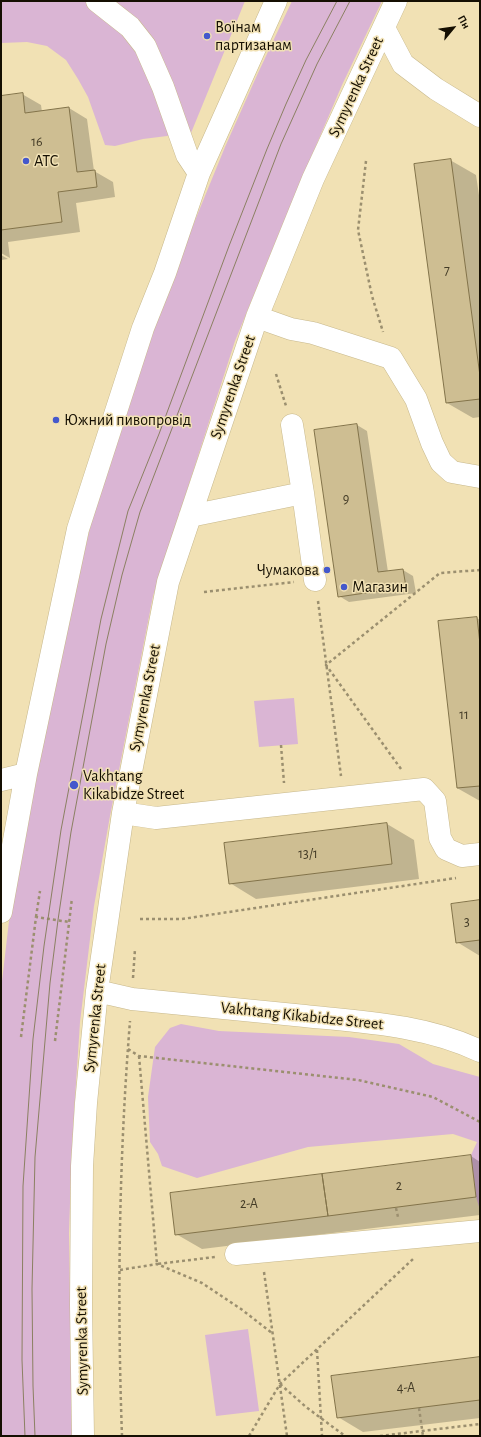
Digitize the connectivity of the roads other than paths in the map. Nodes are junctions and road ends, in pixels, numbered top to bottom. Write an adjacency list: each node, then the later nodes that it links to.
1 (97, 1): 6 (street)
2 (276, 1): 6 (street)
3 (396, 1): 4 (street, Symyrenka Street)
4 (384, 28): 5 (street); 7 (street, Symyrenka Street)
5 (480, 116)
6 (199, 173): 13 (street)
7 (257, 317): 9 (street); 11 (street, Symyrenka Street)
8 (292, 425): 10 (street)
9 (480, 477)
10 (303, 493): 11 (street); 12 (street)
11 (190, 516): 15 (street, Symyrenka Street)
12 (315, 580)
13 (26, 774): 14 (street); 17 (street)
14 (1, 780)
15 (123, 813): 16 (street); 18 (street, Symyrenka Street)
16 (480, 854)
17 (1, 912)
18 (97, 991): 19 (street, Vakhtang Kikabidze Street); 22 (street, Symyrenka Street)
19 (480, 1051)
20 (480, 1231): 21 (street)
21 (236, 1254)
22 (83, 1436)

